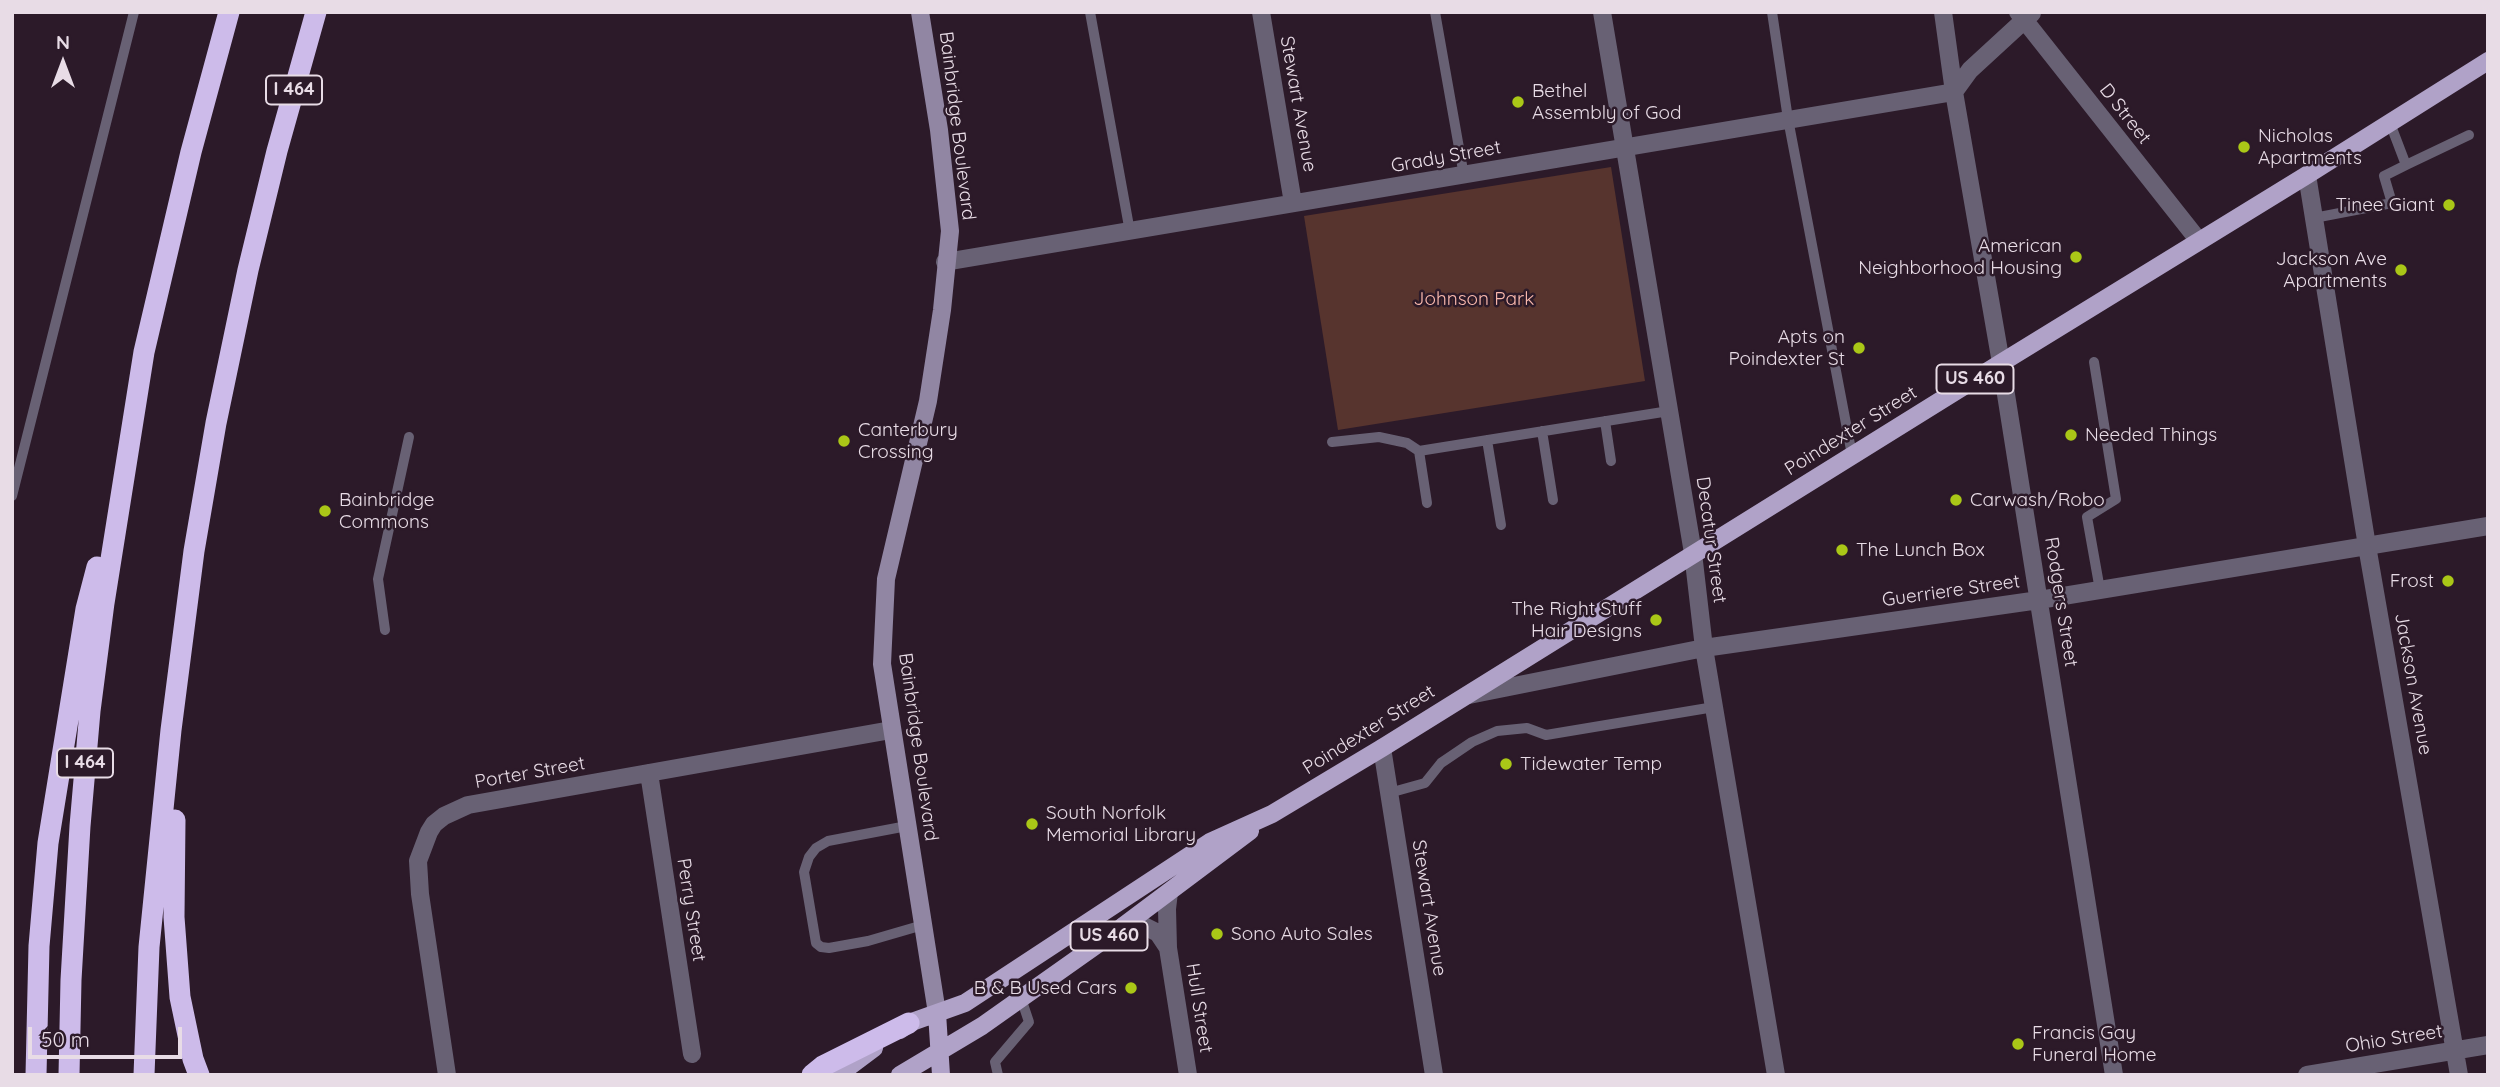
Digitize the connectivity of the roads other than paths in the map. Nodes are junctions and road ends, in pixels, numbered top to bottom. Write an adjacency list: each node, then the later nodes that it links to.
1 (134, 12): 38 (lane)
2 (229, 12): 35 (highway, I 464)
3 (316, 12): 51 (highway, I 464)
4 (920, 12): 25 (street, Bainbridge Boulevard)
5 (1090, 12): 23 (lane)
6 (1261, 12): 21 (street, Stewart Avenue)
7 (1435, 12): 19 (lane)
8 (1602, 12): 17 (street, Decatur Street)
9 (1772, 12): 14 (lane)
10 (1943, 12): 13 (street, Rodgers Street)
11 (2025, 15): 13 (street); 24 (street, D Street)
12 (2488, 61): 15 (main road, Poindexter Street / US 460)
13 (1954, 92): 14 (street, Grady Street); 27 (street, Rodgers Street)
14 (1788, 119): 17 (street, Grady Street); 36 (lane)
15 (2390, 123): 18 (lane); 20 (main road, Poindexter Street / US 460)
16 (2469, 135): 18 (lane)
17 (1624, 146): 19 (street, Grady Street); 28 (street, Decatur Street)
18 (2406, 165): 22 (lane)
19 (1464, 176): 21 (street, Grady Street)
20 (2307, 176): 22 (street, Jackson Avenue); 24 (main road, Poindexter Street / US 460)
21 (1293, 203): 23 (street, Grady Street)
22 (2314, 218): 43 (street, Jackson Avenue)
23 (1130, 232): 25 (street, Grady Street)
24 (2199, 241): 27 (main road, Poindexter Street / US 460)
25 (945, 262): 52 (street, Bainbridge Boulevard)
26 (2094, 362): 45 (lane)
27 (2001, 363): 36 (main road, Poindexter Street / US 460); 46 (street, Rodgers Street)
28 (1669, 411): 29 (lane); 44 (street, Decatur Street)
29 (1605, 421): 30 (lane); 37 (lane)
30 (1542, 431): 32 (lane); 39 (lane)
31 (409, 437): 47 (lane)
32 (1487, 440): 34 (lane); 41 (lane)
33 (1332, 442): 34 (lane)
34 (1419, 451): 40 (lane)
35 (126, 454): 69 (highway); 70 (highway, I 464)
36 (1852, 455): 44 (main road, Poindexter Street / US 460)
37 (1611, 461)
38 (12, 496)
39 (1552, 500)
40 (1427, 503)
41 (1501, 525)
42 (2488, 526): 43 (street, Guerriere Street)
43 (2367, 546): 45 (street, Guerriere Street); 67 (street, Jackson Avenue)
44 (1693, 554): 48 (street, Decatur Street); 49 (main road, Poindexter Street / US 460)
45 (2100, 590): 46 (street, Guerriere Street)
46 (2039, 600): 48 (street, Guerriere Street); 82 (street, Rodgers Street)
47 (385, 630)
48 (1704, 648): 49 (street, Guerriere Street); 50 (street, Decatur Street)
49 (1463, 696): 53 (main road, Poindexter Street / US 460)
50 (1714, 707): 55 (lane); 81 (street, Decatur Street)
51 (171, 730): 71 (highway, I 464); 72 (highway)
52 (891, 730): 54 (street, Porter Street); 57 (street, Bainbridge Boulevard)
53 (1382, 748): 55 (street, Stewart Avenue); 56 (main road, Poindexter Street / US 460)
54 (649, 773): 68 (street, Perry Street); 73 (street, Porter Street)
55 (1389, 793): 80 (street, Stewart Avenue)
56 (1272, 814): 58 (main road, Poindexter Street / US 460); 63 (main road, Poindexter Street / US 460)
57 (907, 827): 59 (street, Bainbridge Boulevard); 59 (lane)
58 (1169, 892): 60 (main road, Poindexter Street / US 460); 61 (street, Hull Street)
59 (923, 925): 63 (street, Bainbridge Boulevard)
60 (1122, 928): 61 (street, Hull Street); 62 (main road, Poindexter Street / US 460)
61 (1168, 948): 79 (street, Hull Street)
62 (1021, 998): 66 (main road, Poindexter Street / US 460); 78 (lane)
63 (937, 1013): 64 (main road, Poindexter Street); 66 (main road, Bainbridge Boulevard)
64 (909, 1023): 74 (highway); 75 (main road, Poindexter Street)
65 (2488, 1045): 67 (street, Ohio Street)
66 (940, 1051): 76 (main road, Poindexter Street); 77 (main road, Bainbridge Boulevard)
67 (2456, 1051): 83 (street, Ohio Street); 84 (street, Jackson Avenue)
68 (692, 1054)
69 (36, 1075)
70 (69, 1075)
71 (144, 1075)
72 (199, 1075)
73 (447, 1075)
74 (812, 1075)
75 (838, 1075)
76 (900, 1075)
77 (941, 1075)
78 (998, 1075)
79 (1188, 1075)
80 (1434, 1075)
81 (1776, 1075)
82 (2114, 1075)
83 (2307, 1075)
84 (2459, 1075)

